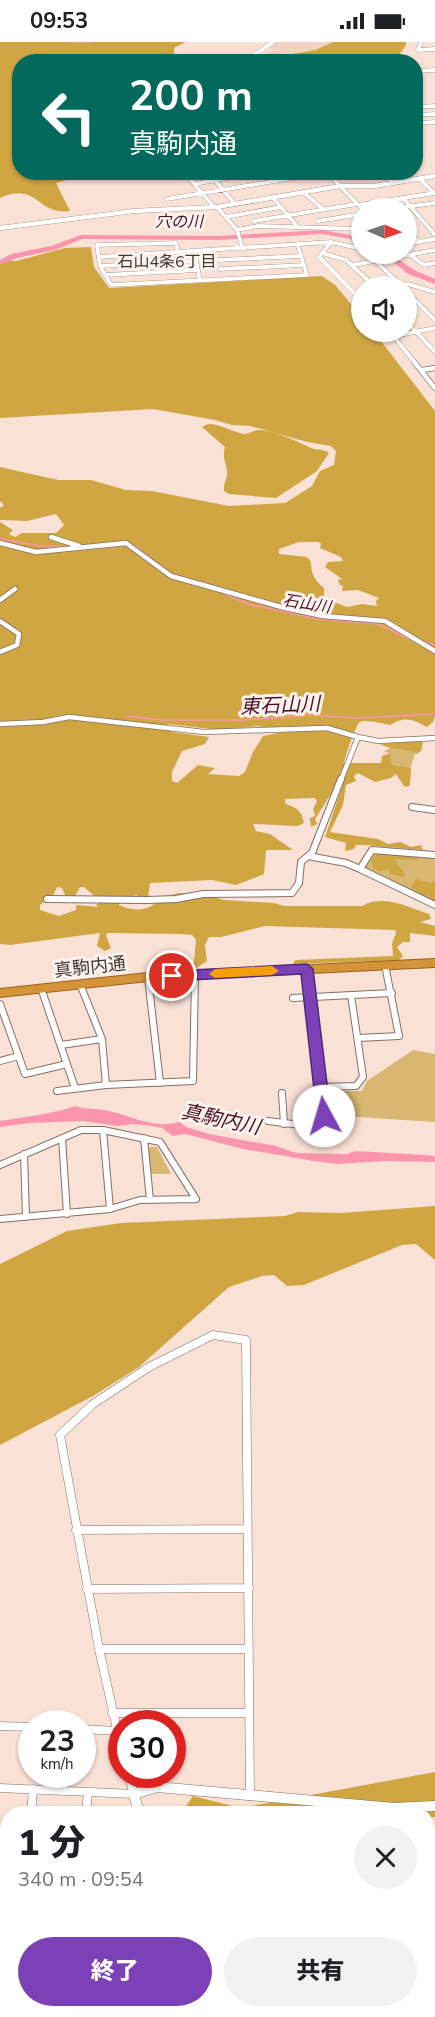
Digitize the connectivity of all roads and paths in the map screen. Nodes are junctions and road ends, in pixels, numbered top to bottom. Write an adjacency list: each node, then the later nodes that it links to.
1 (273, 42): 4 (street)
2 (421, 42): 3 (street)
3 (435, 49)
4 (256, 54)
5 (191, 180): 15 (street)
6 (214, 180): 15 (street); 18 (street)
7 (260, 180): 16 (street)
8 (287, 180): 16 (street)
9 (334, 180): 17 (street)
10 (392, 180): 14 (street)
11 (398, 180): 14 (street)
12 (414, 180): 14 (street)
13 (421, 180): 20 (street)
14 (396, 183): 17 (street)
15 (194, 184): 21 (street)
16 (264, 184): 18 (street)
17 (340, 186): 19 (street); 24 (street)
18 (222, 190): 21 (street); 26 (street)
19 (303, 192): 22 (street); 32 (street)
20 (434, 193): 25 (street)
21 (202, 194): 23 (street); 30 (street)
22 (272, 197): 26 (street); 31 (street)
23 (167, 198)
24 (351, 198)
25 (404, 198)
26 (235, 204): 30 (street)
27 (434, 204): 29 (street)
28 (351, 206): 32 (street)
29 (417, 206)
30 (215, 207): 38 (street); 44 (street)
31 (280, 207): 34 (street); 36 (street)
32 (323, 208): 33 (street)
33 (310, 212): 36 (street); 40 (street)
34 (247, 213): 38 (street); 39 (street)
35 (417, 213): 47 (street)
36 (288, 216): 39 (street); 42 (street)
37 (351, 216): 40 (street)
38 (226, 217): 46 (street)
39 (254, 221): 41 (street)
40 (318, 221): 43 (street)
41 (258, 226): 42 (street); 46 (street)
42 (297, 226): 43 (street)
43 (322, 226): 45 (street)
44 (0, 228)
45 (351, 228)
46 (238, 231): 52 (street)
47 (435, 237): 49 (street)
48 (331, 242): 50 (street); 51 (street); 58 (street)
49 (419, 242)
50 (298, 246): 52 (street); 59 (street)
51 (351, 247)
52 (243, 249): 53 (street)
53 (216, 250): 55 (street); 61 (street)
54 (435, 250): 57 (street)
55 (194, 251): 56 (street); 63 (street)
56 (178, 252): 60 (street); 60 (street)
57 (417, 252)
58 (322, 253): 68 (street); 78 (street)
59 (301, 256): 61 (street); 67 (street)
60 (99, 257): 69 (street)
61 (218, 260): 70 (street)
62 (417, 260): 64 (street)
63 (196, 261): 69 (street); 71 (street)
64 (435, 263)
65 (359, 264): 68 (street)
66 (379, 264): 74 (street)
67 (304, 265): 70 (street); 75 (street)
68 (353, 265): 73 (street)
69 (100, 266): 72 (street)
70 (220, 269): 75 (street)
71 (198, 270): 72 (street); 76 (street)
72 (105, 275): 76 (street)
73 (364, 276)
74 (391, 276)
75 (222, 279): 76 (street)
76 (200, 280)
77 (417, 287): 79 (street)
78 (351, 290)
79 (435, 292)
80 (417, 302): 81 (street)
81 (435, 320)
82 (435, 328): 83 (street)
83 (417, 332): 85 (street)
84 (400, 342): 87 (street)
85 (435, 352)
86 (435, 368): 87 (street)
87 (422, 370): 88 (street)
88 (435, 388)
89 (51, 537): 91 (street)
90 (0, 543): 91 (street)
91 (80, 548): 95 (street)
92 (15, 589): 93 (street)
93 (0, 600)
94 (0, 621): 96 (street)
95 (435, 651)
96 (0, 652)
97 (0, 724): 98 (street)
98 (358, 737): 99 (street); 103 (street)
99 (435, 738)
100 (412, 807): 101 (street)
101 (435, 810)
102 (435, 855): 104 (street)
103 (308, 856): 104 (street); 105 (street)
104 (360, 869): 106 (street)
105 (46, 899)
106 (435, 905)
107 (385, 965): 108 (highway, 真駒内通); 109 (highway, 真駒内通); 115 (street)
108 (434, 966)
109 (307, 969): 110 (highway, 真駒内通); 117 (street)
110 (195, 975): 111 (highway, 真駒内通); 126 (street)
111 (148, 977): 112 (highway, 真駒内通); 126 (street)
112 (80, 984): 113 (highway, 真駒内通); 121 (street)
113 (41, 988): 114 (highway, 真駒内通); 122 (street)
114 (0, 993)
115 (392, 993): 116 (street); 120 (street)
116 (351, 995): 117 (street); 120 (street)
117 (310, 997): 118 (street); 128 (street)
118 (293, 998)
119 (0, 1004): 123 (street)
120 (358, 1038): 128 (street)
121 (102, 1039): 122 (street); 127 (street)
122 (61, 1045): 125 (street)
123 (19, 1056): 124 (street); 125 (street)
124 (0, 1061)
125 (67, 1064): 129 (street)
126 (160, 1083): 127 (street)
127 (106, 1085): 129 (street)
128 (321, 1087): 133 (street)
129 (75, 1088): 130 (street)
130 (57, 1091)
131 (282, 1093): 133 (street)
132 (268, 1121): 133 (street)
133 (284, 1124)
134 (103, 1131): 135 (street); 136 (street); 140 (street)
135 (62, 1138): 137 (street); 141 (street)
136 (144, 1138): 139 (street); 139 (street)
137 (24, 1154): 138 (street); 142 (street)
138 (0, 1166)
139 (150, 1200): 140 (street)
140 (110, 1209): 141 (street)
141 (67, 1214): 142 (street)
142 (26, 1217): 143 (street)
143 (0, 1219)
144 (247, 1529): 145 (street); 145 (street); 146 (street)
145 (76, 1530): 147 (street)
146 (249, 1588): 147 (street); 149 (street)
147 (87, 1589): 148 (street)
148 (99, 1649): 149 (street); 150 (street)
149 (249, 1649): 152 (street)
150 (111, 1710)
151 (186, 1713): 152 (street)
152 (249, 1713): 160 (street)
153 (0, 1726): 154 (street)
154 (18, 1727)
155 (0, 1788): 157 (street)
156 (132, 1788): 159 (street)
157 (33, 1790): 158 (street); 161 (street)
158 (88, 1792): 159 (street); 162 (street)
159 (134, 1794): 160 (street); 163 (street)
160 (250, 1797): 164 (street)
161 (32, 1806)
162 (87, 1806)
163 (136, 1806)
164 (368, 1806)

